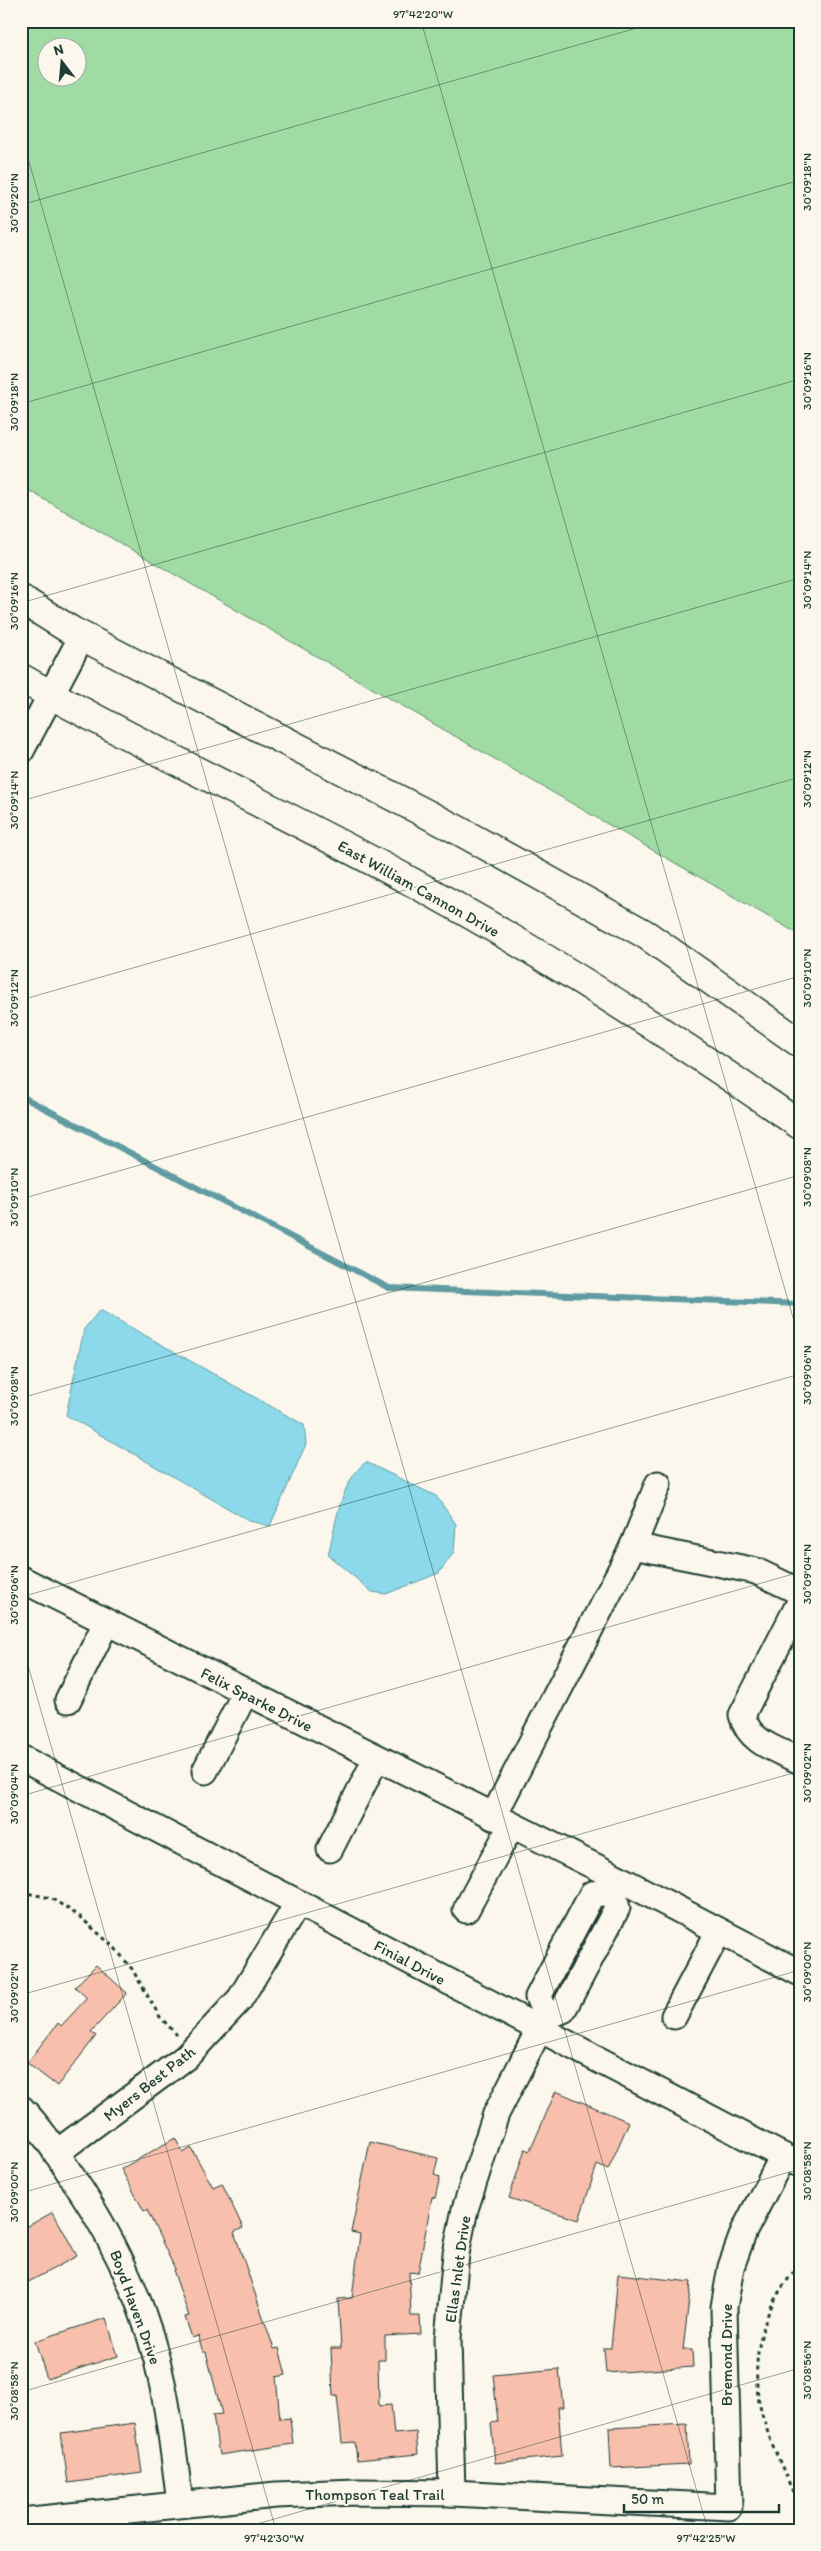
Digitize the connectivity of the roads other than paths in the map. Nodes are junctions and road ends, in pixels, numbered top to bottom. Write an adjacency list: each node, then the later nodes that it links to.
1 (21, 598): 2 (street)
2 (82, 636): 4 (street); 6 (street)
3 (21, 678): 4 (street, East William Cannon Drive)
4 (51, 695): 5 (street); 7 (street, East William Cannon Drive)
5 (21, 751)
6 (800, 1043)
7 (800, 1126)
8 (658, 1484): 9 (street)
9 (634, 1546): 11 (street); 20 (street)
10 (21, 1580): 13 (street, Felix Sparke Drive)
11 (800, 1592)
12 (800, 1602): 18 (street)
13 (106, 1622): 14 (street, Felix Sparke Drive); 15 (street)
14 (245, 1693): 17 (street, Felix Sparke Drive); 19 (street)
15 (68, 1700)
16 (21, 1758): 23 (street, Finial Drive)
17 (376, 1759): 20 (street, Felix Sparke Drive); 21 (street)
18 (800, 1761)
19 (205, 1771)
20 (502, 1822): 22 (street, Felix Sparke Drive); 24 (street)
21 (330, 1849)
22 (616, 1886): 25 (street, Felix Sparke Drive); 28 (street)
23 (298, 1902): 28 (street, Finial Drive); 30 (street, Myers Best Path)
24 (466, 1910)
25 (719, 1931): 26 (street, Felix Sparke Drive); 27 (street)
26 (800, 1974)
27 (674, 2016)
28 (543, 2023): 31 (street, Finial Drive); 32 (street, Ellas Inlet Drive)
29 (21, 2108): 30 (street, Boyd Haven Drive)
30 (56, 2153): 33 (street, Boyd Haven Drive)
31 (791, 2160): 34 (street, Bremond Drive)
32 (452, 2493): 33 (street, Thompson Teal Trail); 34 (street, Thompson Teal Trail)
33 (180, 2503): 35 (street, Thompson Teal Trail)
34 (729, 2507)
35 (21, 2521)

